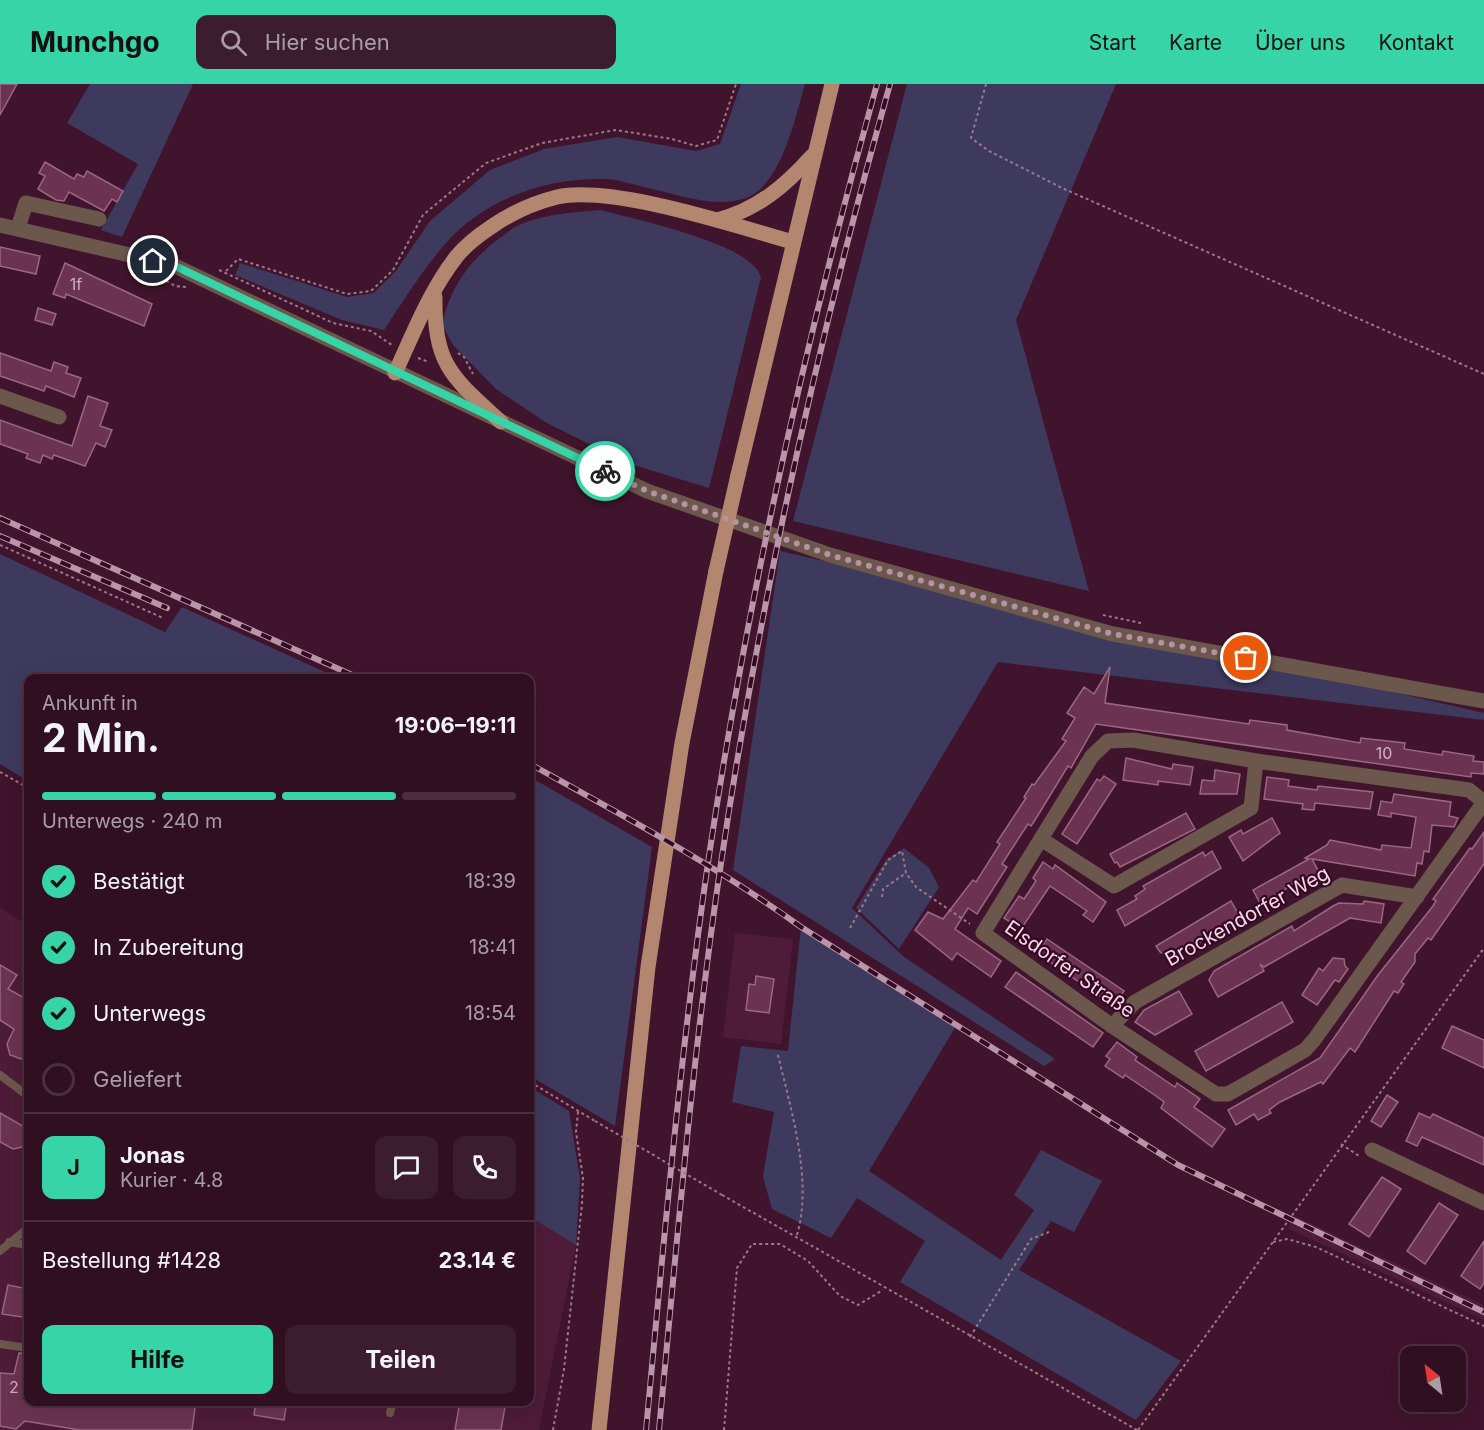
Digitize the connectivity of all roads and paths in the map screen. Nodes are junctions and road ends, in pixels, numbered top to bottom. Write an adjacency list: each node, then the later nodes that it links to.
1 (735, 84): 10 (path)
2 (832, 84): 4 (main road)
3 (986, 84): 15 (path)
4 (813, 154): 6 (main road); 9 (main road)
5 (99, 219): 8 (street)
6 (714, 220): 9 (main road); 11 (main road)
7 (0, 225): 8 (street)
8 (18, 228): 10 (street)
9 (793, 242): 59 (main road, bridge)
10 (212, 286): 14 (street)
11 (435, 294): 12 (main road); 13 (main road)
12 (405, 352): 13 (path); 14 (main road)
13 (442, 359): 16 (path); 19 (main road)
14 (395, 373): 19 (street)
15 (1484, 374)
16 (475, 377)
17 (0, 396): 18 (street)
18 (58, 417)
19 (501, 423): 24 (street)
20 (0, 545): 22 (path)
21 (1101, 614): 23 (path)
22 (163, 618)
23 (1146, 624)
24 (1484, 701)
25 (1256, 761): 28 (street, Elsdorfer Straße); 28 (street); 31 (street, Elsdorfer Straße)
26 (0, 772): 27 (path)
27 (24, 786)
28 (1041, 840): 33 (street, Elsdorfer Straße)
29 (906, 873): 30 (path); 32 (path); 33 (path)
30 (882, 897)
31 (1417, 897): 35 (street, Brockendorfer Weg); 35 (street, Elsdorfer Straße)
32 (850, 928)
33 (983, 933): 35 (street, Elsdorfer Straße)
34 (1484, 948): 41 (path)
35 (1112, 1026)
36 (778, 1055): 46 (path)
37 (0, 1075): 39 (lane)
38 (534, 1084): 40 (path)
39 (24, 1093)
40 (578, 1112): 46 (path, bridge); 58 (path)
41 (1341, 1144): 42 (path); 48 (path)
42 (1372, 1150): 43 (street)
43 (1484, 1203)
44 (24, 1231): 47 (lane)
45 (1049, 1232): 53 (path)
46 (796, 1238): 51 (path)
47 (9, 1242): 49 (lane); 50 (lane)
48 (1273, 1242): 52 (path); 61 (path)
49 (24, 1244)
50 (0, 1251)
51 (884, 1289): 53 (path); 60 (path)
52 (1484, 1326)
53 (970, 1337): 61 (path)
54 (0, 1344): 55 (lane)
55 (24, 1347)
56 (392, 1406): 57 (lane)
57 (390, 1413)
58 (553, 1430)
59 (599, 1430)
60 (724, 1430)
61 (1138, 1430)

